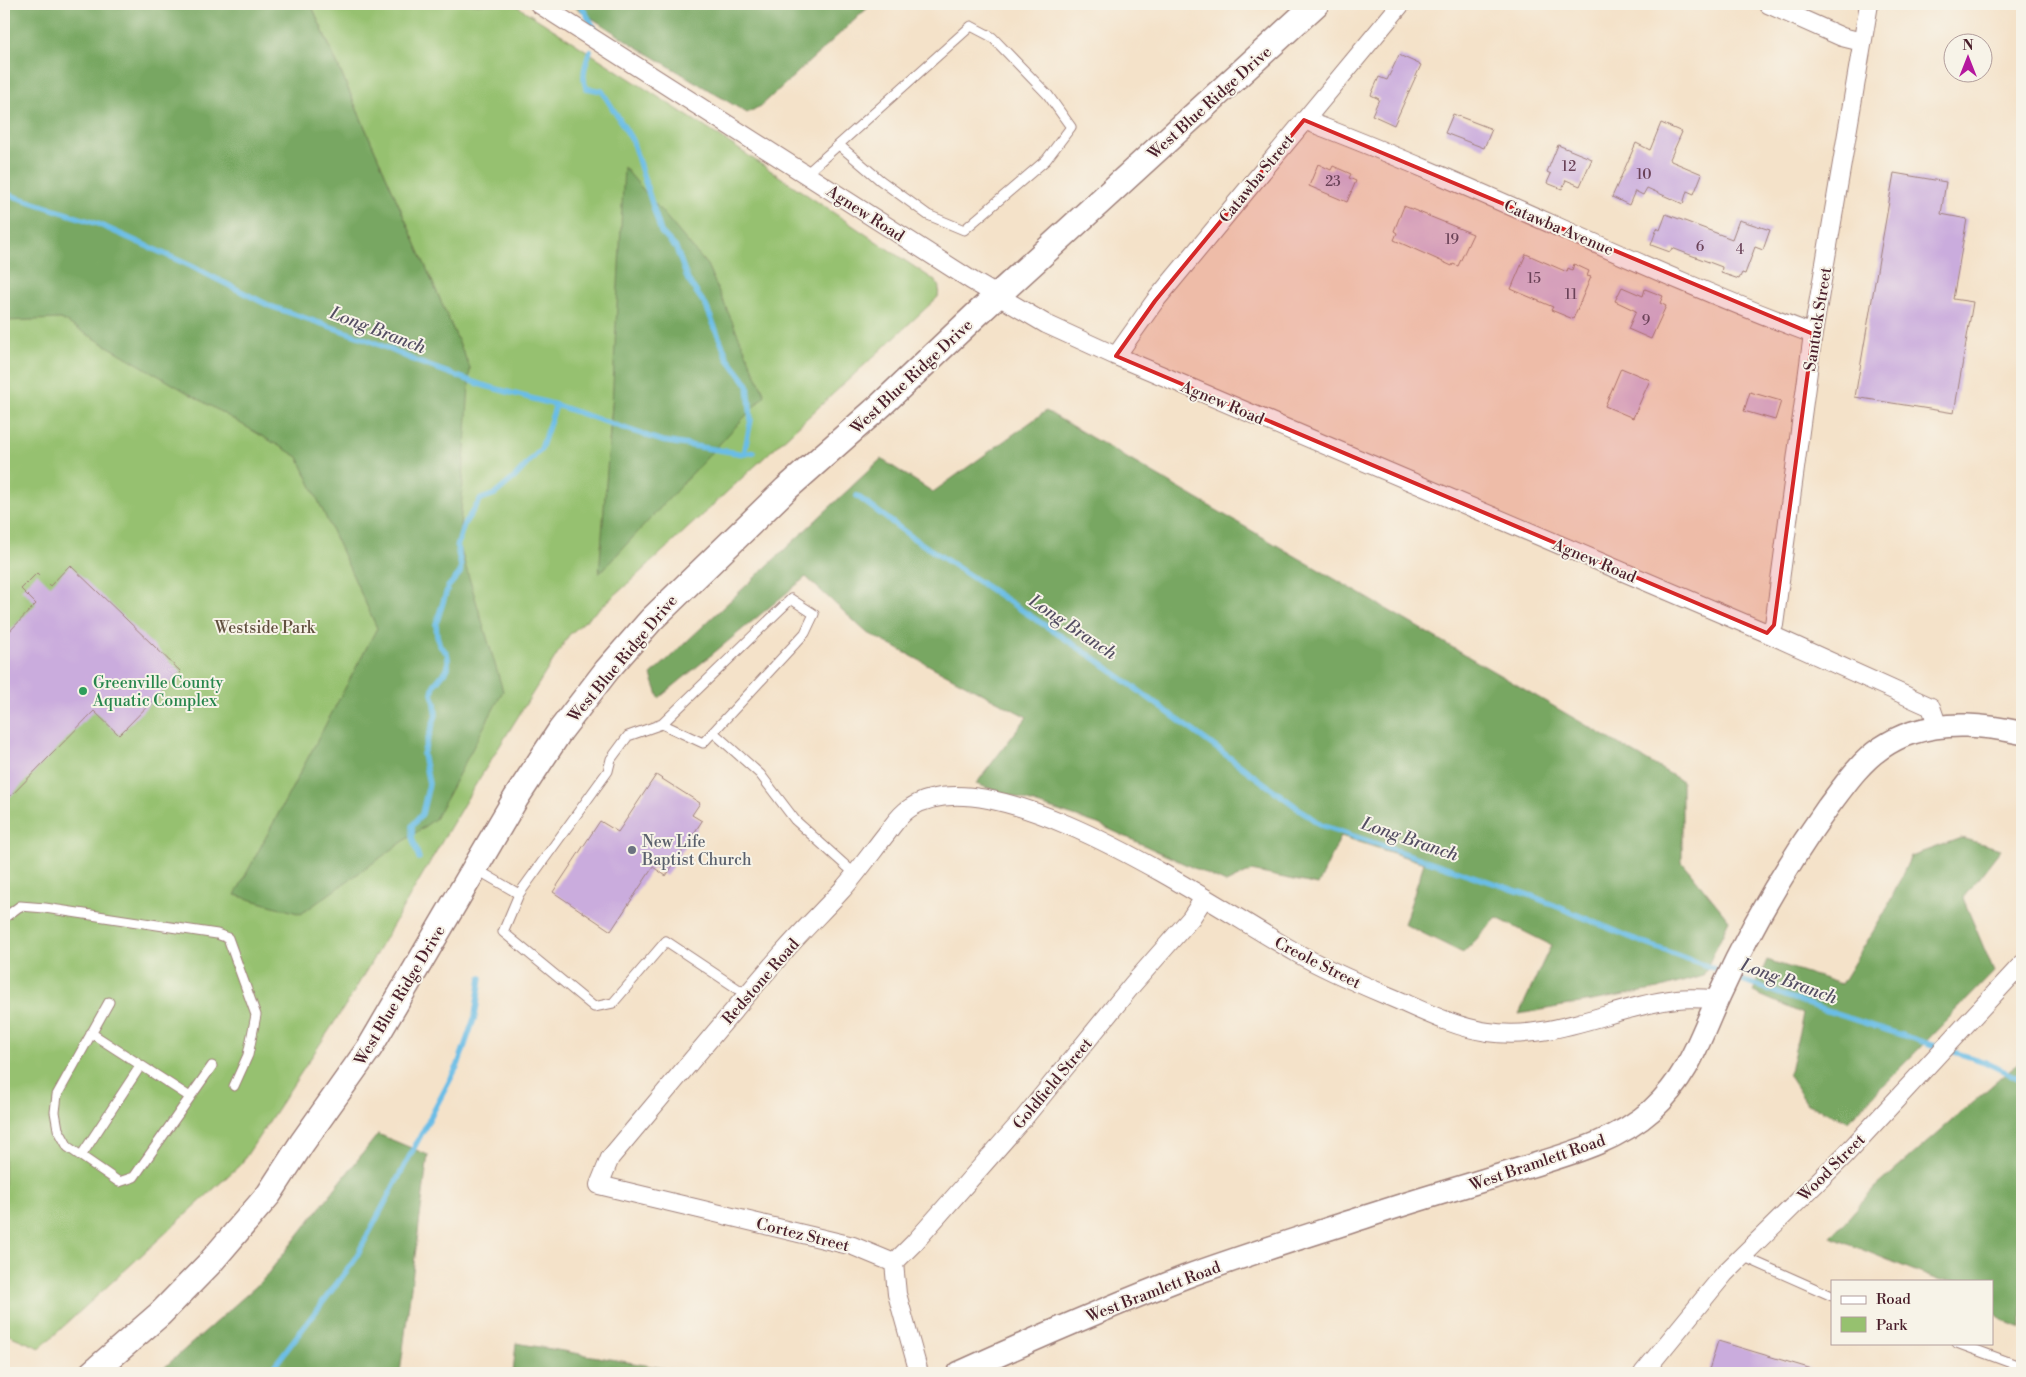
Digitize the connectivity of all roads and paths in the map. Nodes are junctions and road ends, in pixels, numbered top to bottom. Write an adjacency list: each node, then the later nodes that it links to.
1 (539, 4): 9 (street, Agnew Road)
2 (1316, 4): 10 (main road, West Blue Ridge Drive)
3 (1401, 4): 7 (street, Catawba Street)
4 (1768, 4): 6 (street)
5 (1869, 4): 6 (street, Santuck Street)
6 (1862, 42): 11 (street, Santuck Street)
7 (1304, 120): 11 (street, Catawba Avenue); 12 (street, Catawba Street)
8 (839, 145): 8 (lane); 9 (lane)
9 (806, 174): 10 (street, Agnew Road)
10 (997, 296): 12 (street, Agnew Road); 19 (main road, West Blue Ridge Drive)
11 (1814, 334): 13 (street, Santuck Street)
12 (1116, 356): 13 (street, Agnew Road)
13 (1767, 633): 15 (street, Agnew Road)
14 (662, 724): 16 (lane); 16 (lane); 21 (lane)
15 (1938, 728): 17 (street, West Bramlett Road); 25 (street, West Bramlett Road)
16 (713, 732): 20 (lane)
17 (2022, 733)
18 (940, 796): 20 (street, Redstone Road); 22 (street, Creole Street)
19 (475, 868): 21 (lane); 40 (main road, West Blue Ridge Drive)
20 (855, 874): 26 (street, Redstone Road)
21 (519, 894): 26 (lane)
22 (1204, 898): 25 (street, Creole Street); 36 (street, Goldfield Street)
23 (4, 918): 31 (lane)
24 (2022, 964): 35 (street, Wood Street)
25 (1720, 993): 42 (street, West Bramlett Road)
26 (747, 995): 34 (street, Redstone Road)
27 (109, 1002): 28 (lane)
28 (91, 1033): 29 (lane); 33 (lane)
29 (141, 1066): 32 (lane); 33 (lane)
30 (212, 1066): 32 (lane)
31 (234, 1086)
32 (190, 1097): 33 (lane)
33 (81, 1156)
34 (599, 1185): 36 (street, Cortez Street)
35 (1742, 1256): 37 (lane); 43 (street, Wood Street)
36 (894, 1263): 41 (street)
37 (1831, 1296)
38 (1960, 1344): 39 (lane)
39 (2022, 1367)
40 (92, 1373)
41 (919, 1373)
42 (959, 1373)
43 (1643, 1373)

